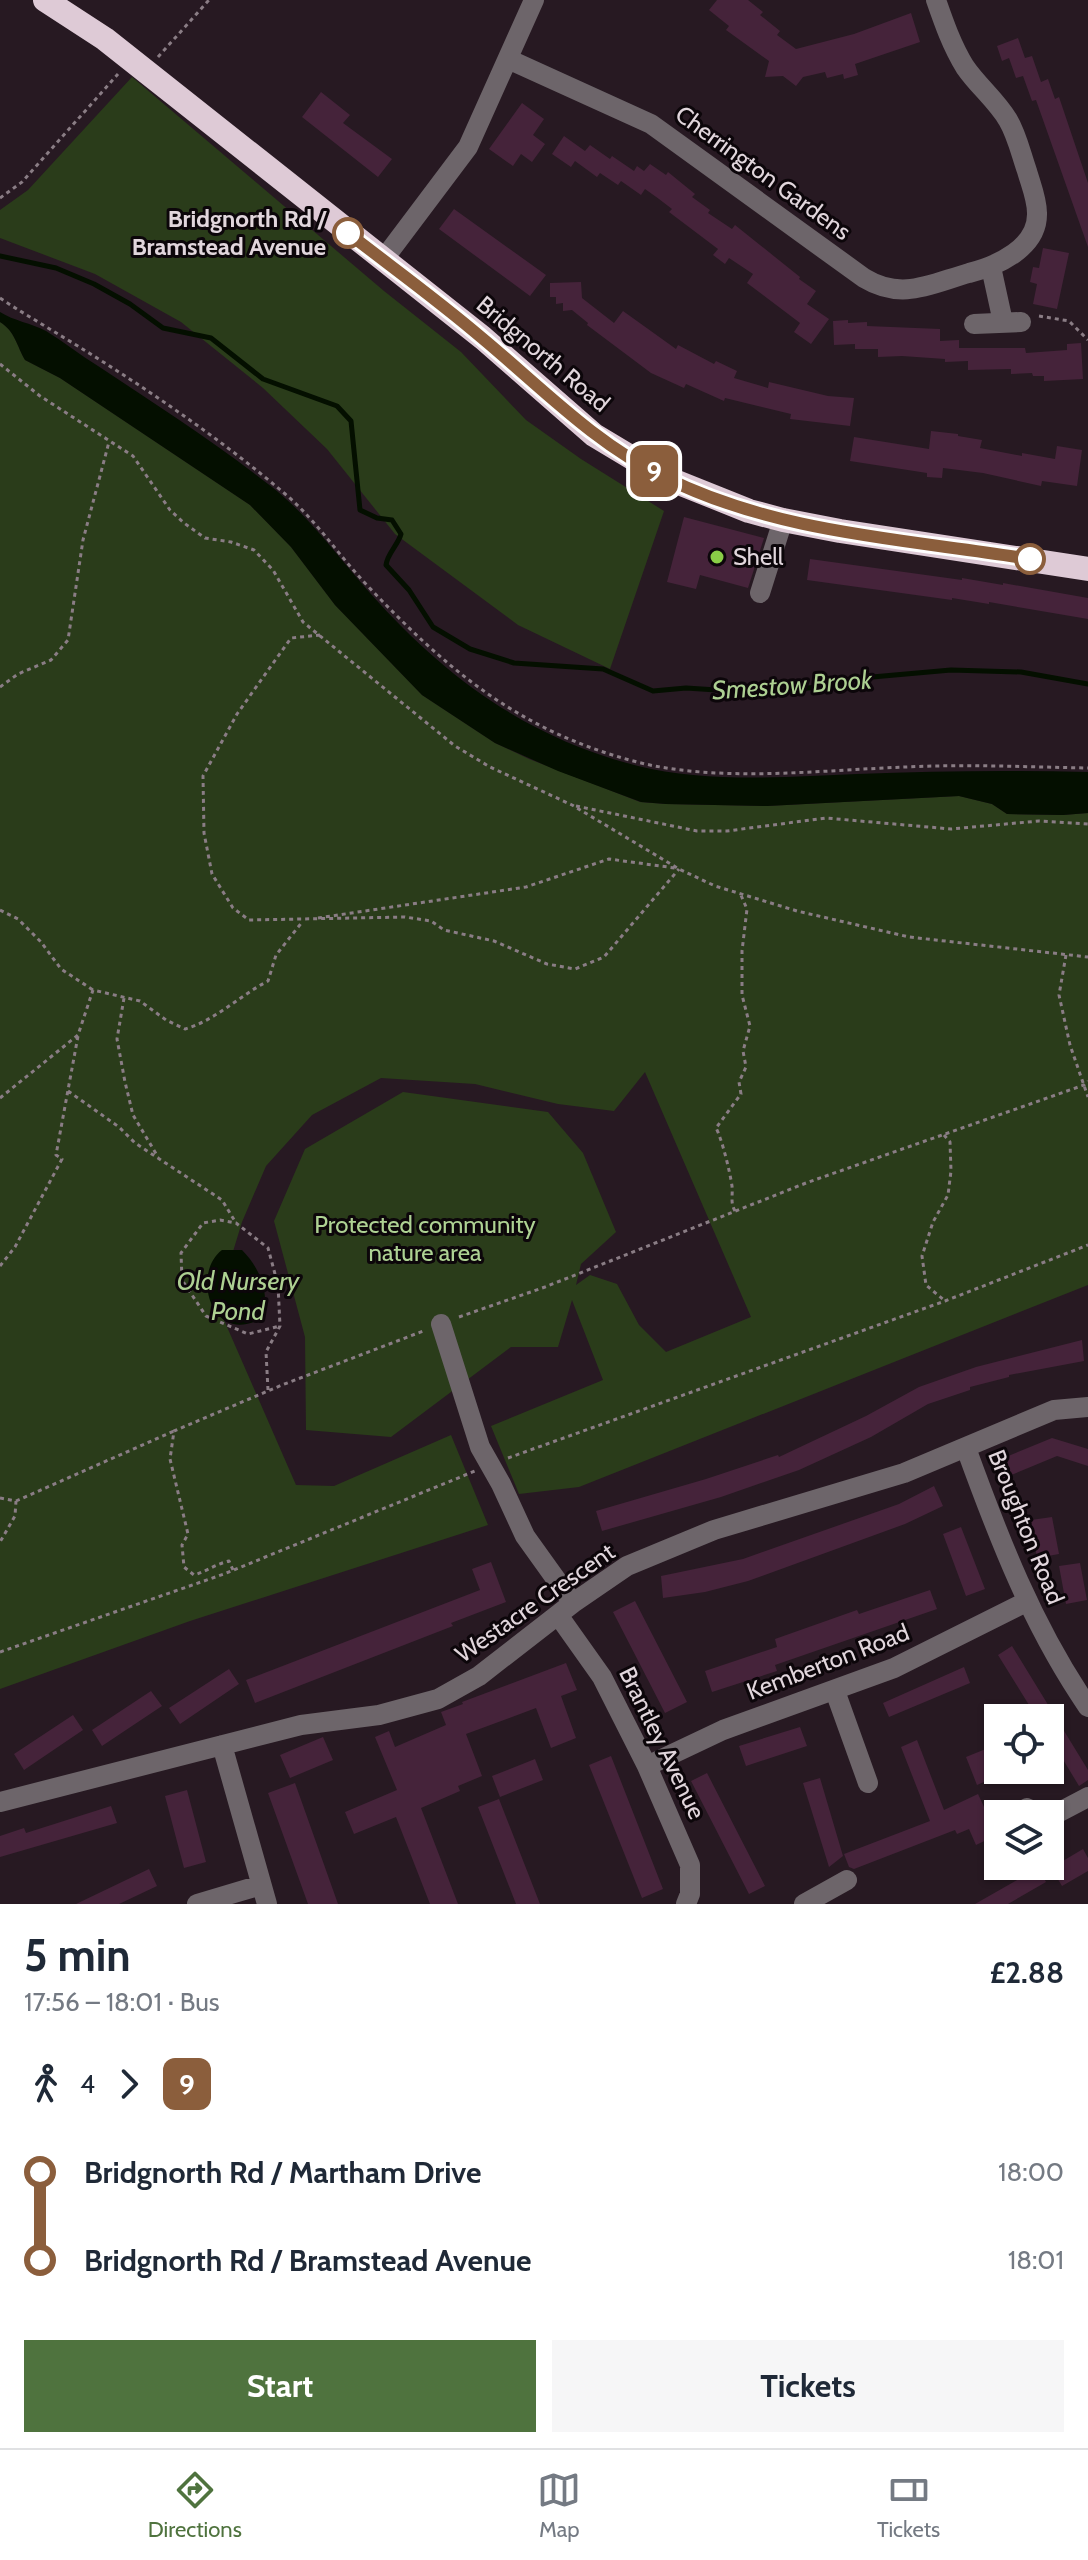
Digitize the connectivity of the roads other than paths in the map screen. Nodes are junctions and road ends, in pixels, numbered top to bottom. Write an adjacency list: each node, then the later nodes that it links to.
1 (45, 0): 5 (highway, Bridgnorth Road)
2 (534, 0): 4 (street)
3 (936, 0): 6 (street, Cherrington Gardens)
4 (508, 59): 5 (street); 6 (street, Cherrington Gardens)
5 (383, 260): 8 (highway, Bridgnorth Road)
6 (991, 267): 7 (street)
7 (974, 324)
8 (783, 520): 9 (highway, Bridgnorth Road); 10 (street)
9 (1088, 569)
10 (760, 593)
11 (441, 1324): 15 (street, Brantley Avenue)
12 (1088, 1407): 13 (street, Westacre Crescent)
13 (966, 1448): 14 (street, Broughton Road); 15 (street, Westacre Crescent)
14 (1026, 1602): 16 (street, Kemberton Road); 17 (street, Broughton Road)
15 (566, 1609): 18 (street, Westacre Crescent); 19 (street, Brantley Avenue)
16 (835, 1691): 19 (street, Kemberton Road); 20 (street)
17 (1088, 1707)
18 (222, 1745): 22 (street, Westacre Crescent); 25 (street)
19 (647, 1766): 27 (street, Brantley Avenue)
20 (868, 1783)
21 (1088, 1797): 23 (street)
22 (0, 1802)
23 (1064, 1810)
24 (847, 1880): 28 (street)
25 (264, 1894): 26 (street)
26 (197, 1904)
27 (686, 1904)
28 (804, 1904)

